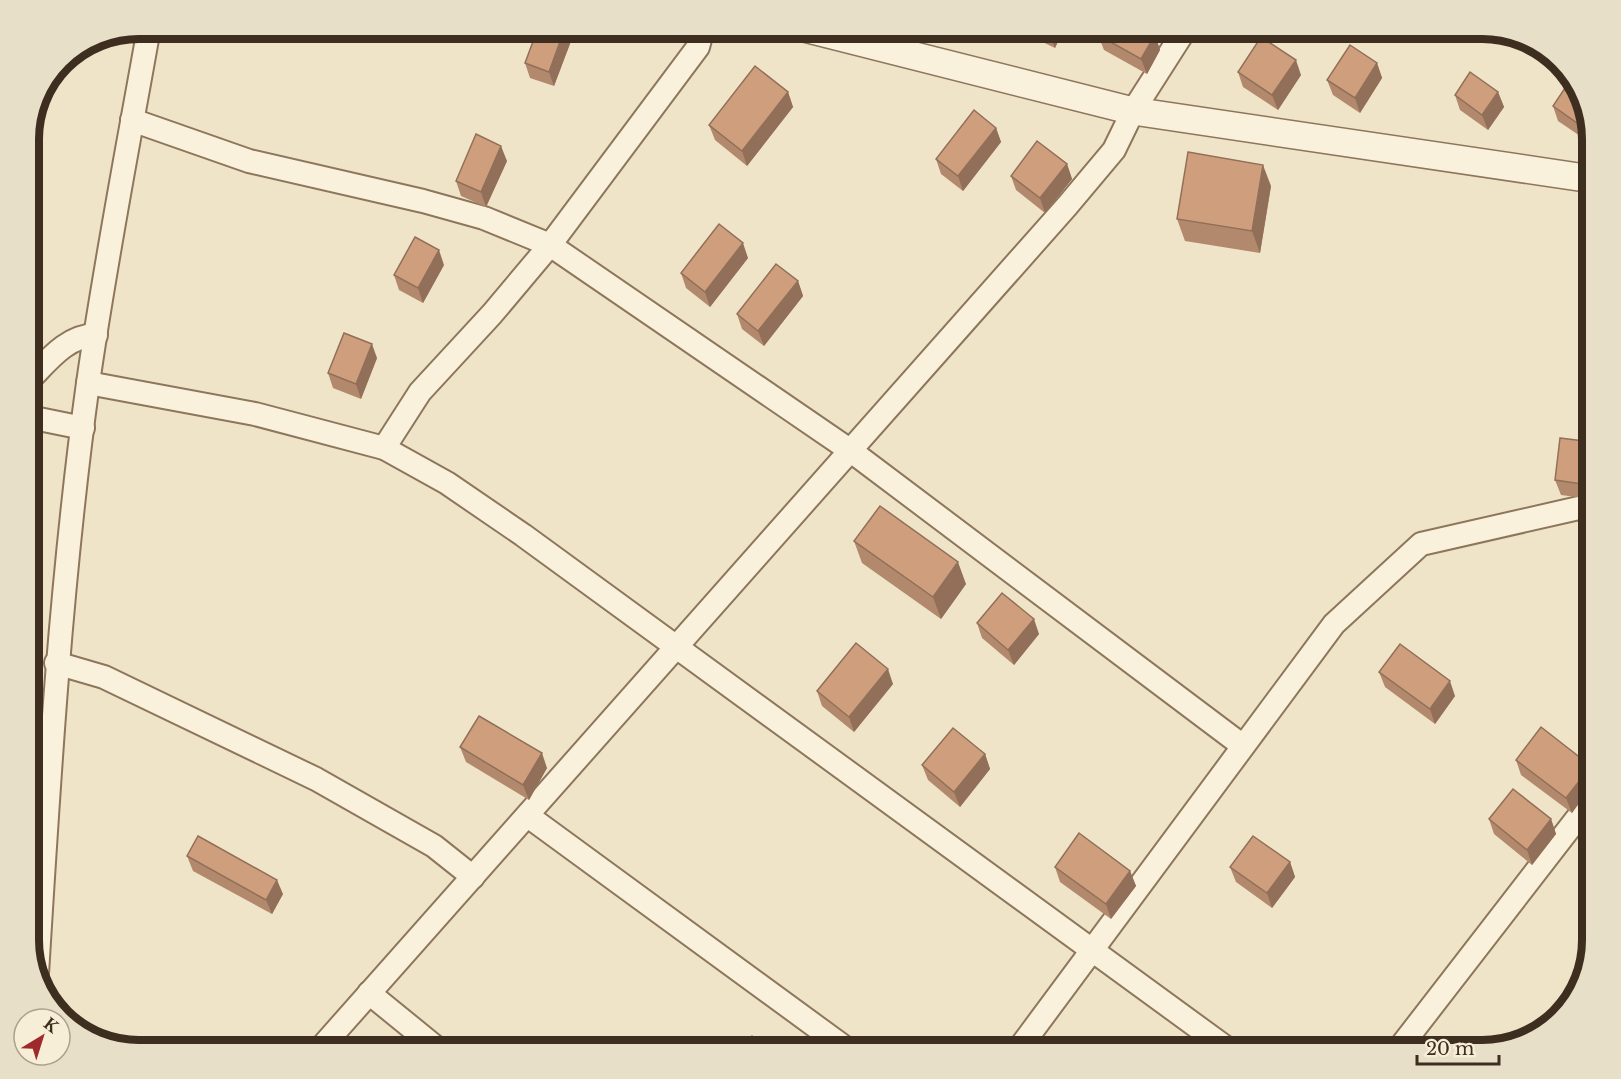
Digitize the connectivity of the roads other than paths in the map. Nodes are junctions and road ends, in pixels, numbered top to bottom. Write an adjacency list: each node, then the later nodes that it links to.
1 (147, 39): 6 (street)
2 (700, 39): 8 (street)
3 (848, 39): 5 (street)
4 (1179, 39): 5 (street)
5 (1133, 111): 7 (street); 15 (street)
6 (132, 120): 8 (street); 9 (street)
7 (1582, 177)
8 (550, 245): 14 (street); 15 (street)
9 (96, 335): 10 (street); 11 (street)
10 (39, 370)
11 (88, 383): 13 (street); 14 (street)
12 (39, 419): 13 (street)
13 (83, 428): 18 (street)
14 (384, 448): 17 (street)
15 (851, 451): 17 (street); 19 (street)
16 (1582, 507): 19 (street)
17 (677, 646): 21 (street); 24 (street)
18 (56, 663): 22 (street); 23 (street)
19 (1243, 746): 24 (street)
20 (1582, 813): 31 (street)
21 (528, 816): 22 (street); 28 (street)
22 (473, 877): 25 (street)
23 (39, 941)
24 (1092, 949): 29 (street); 30 (street)
25 (369, 993): 26 (street); 27 (street)
26 (328, 1040)
27 (427, 1040)
28 (834, 1040)
29 (1025, 1040)
30 (1215, 1040)
31 (1406, 1040)

